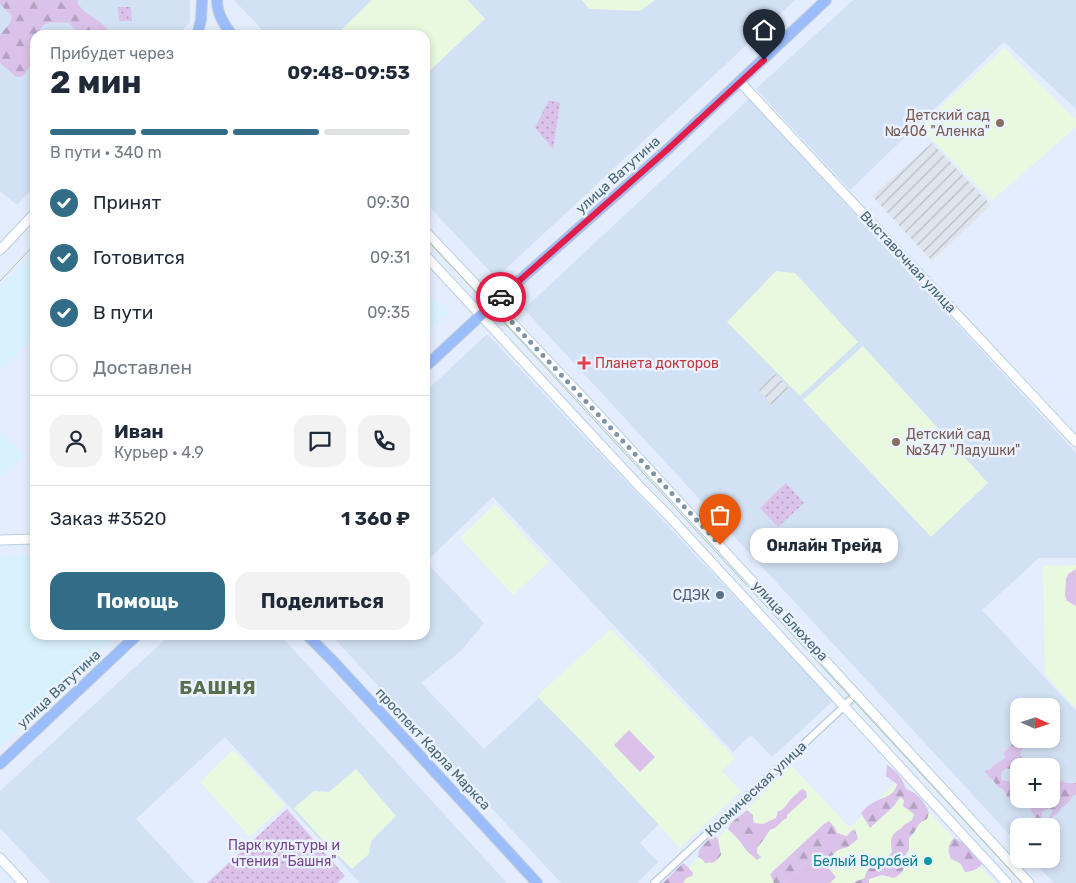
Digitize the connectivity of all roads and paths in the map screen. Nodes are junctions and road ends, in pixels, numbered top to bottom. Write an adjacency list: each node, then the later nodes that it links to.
1 (202, 0): 4 (main road)
2 (217, 0): 5 (main road)
3 (826, 0): 6 (main road, улица Ватутина)
4 (198, 30)
5 (228, 30)
6 (740, 82): 11 (main road, улица Ватутина); 14 (street, Выставочная улица)
7 (30, 218): 9 (street)
8 (430, 236): 11 (street, улица Блюхера)
9 (0, 250)
10 (430, 260): 12 (street, улица Блюхера)
11 (494, 303): 12 (main road, улица Ватутина); 19 (street, улица Блюхера)
12 (481, 316): 13 (main road, улица Ватутина); 20 (street, улица Блюхера)
13 (430, 362)
14 (1076, 442)
15 (30, 539): 16 (street)
16 (0, 540)
17 (132, 640): 21 (main road, улица Ватутина)
18 (312, 640): 24 (main road, проспект Карла Маркса)
19 (856, 694): 20 (street, Космическая улица); 27 (street, улица Блюхера)
20 (843, 707): 25 (street, Космическая улица); 26 (street, улица Блюхера)
21 (0, 764)
22 (0, 858): 23 (street)
23 (23, 883)
24 (537, 883)
25 (654, 883)
26 (1007, 883)
27 (1029, 883)

